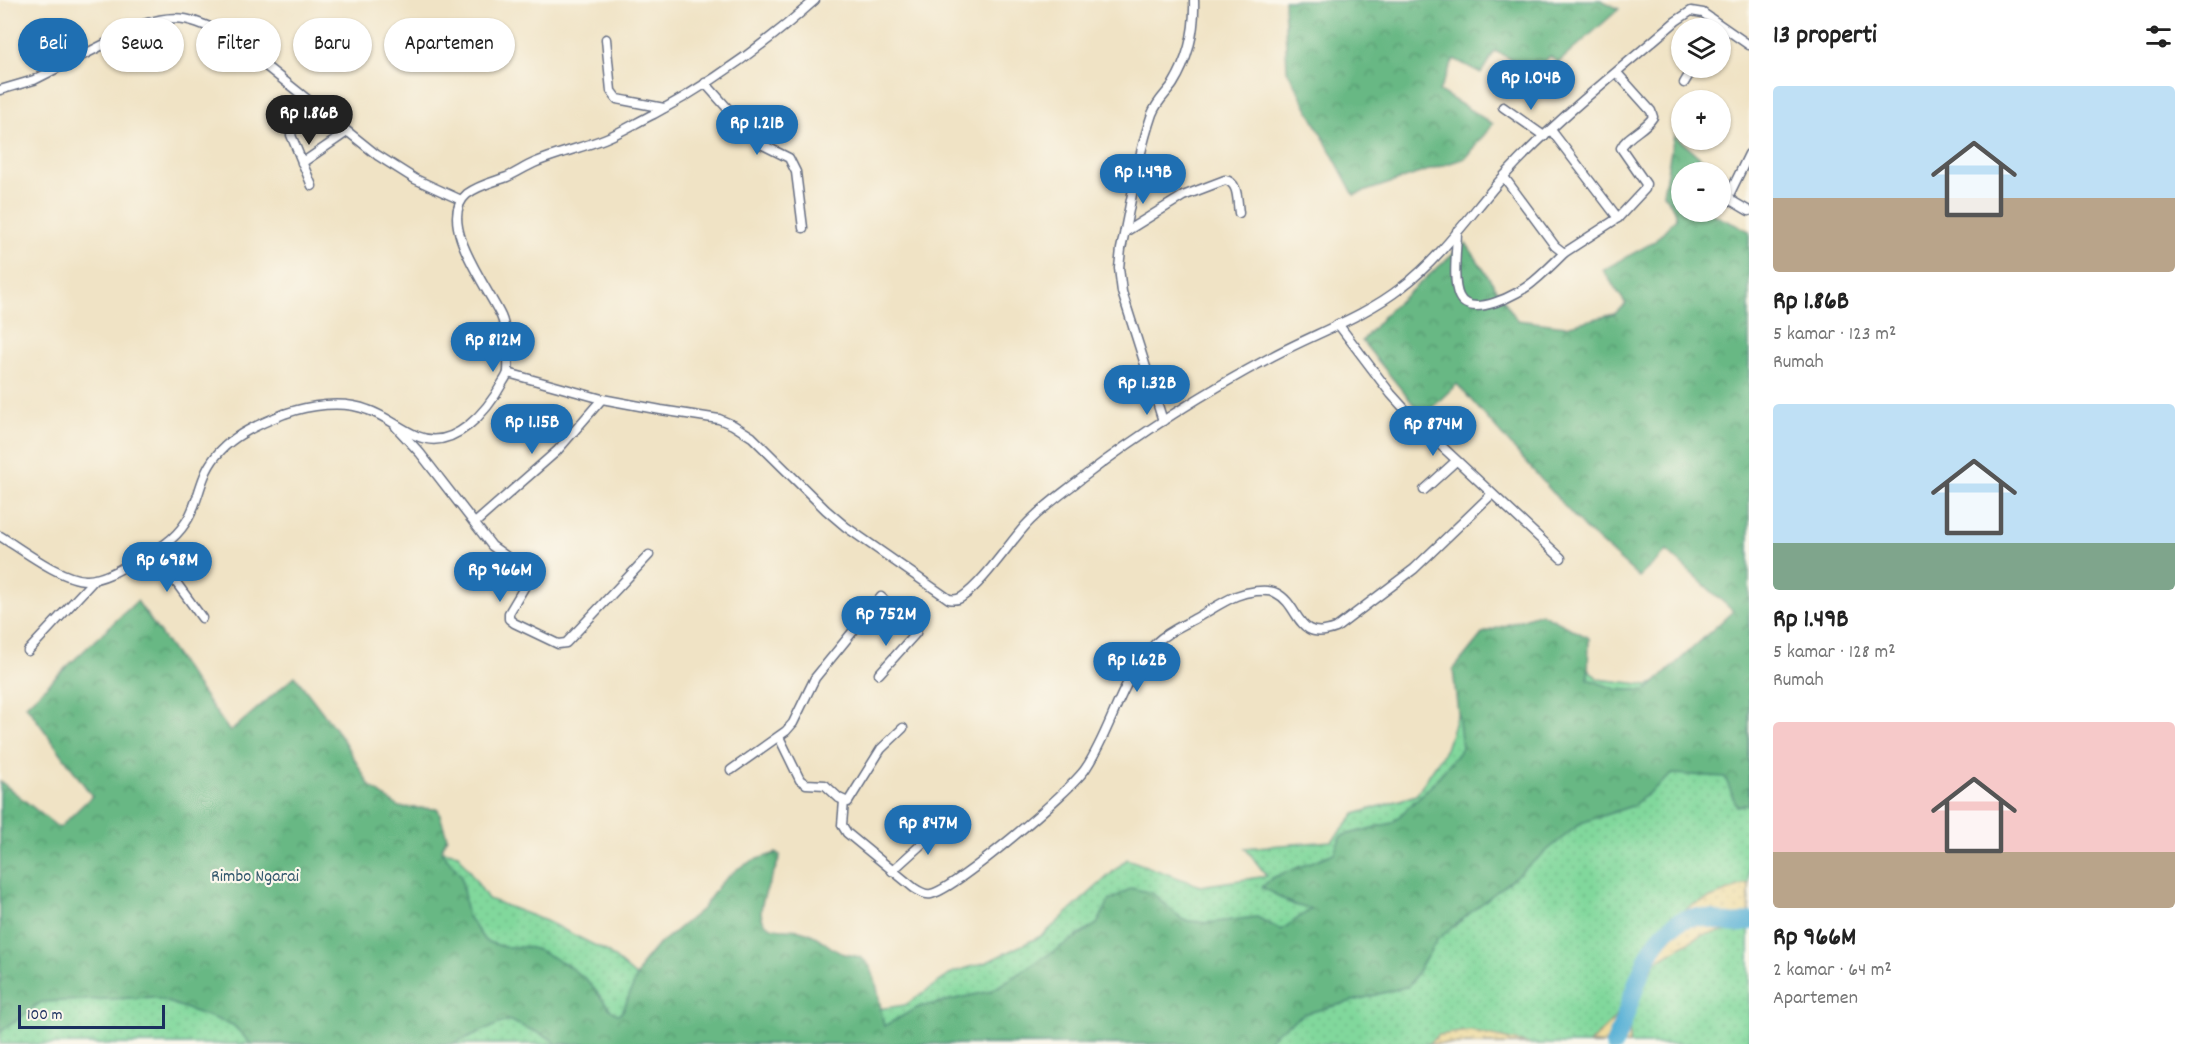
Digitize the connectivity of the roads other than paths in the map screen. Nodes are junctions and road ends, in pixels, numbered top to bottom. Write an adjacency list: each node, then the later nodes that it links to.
1 (814, 0): 12 (street)
2 (1194, 0): 29 (street)
3 (1690, 0): 4 (street)
4 (1691, 11): 5 (street); 9 (street)
5 (1709, 18)
6 (1731, 34): 8 (street)
7 (606, 39): 16 (street)
8 (1749, 45)
9 (1617, 73): 18 (street); 26 (street)
10 (1687, 78): 11 (street)
11 (1684, 83)
12 (705, 84): 16 (street); 27 (street)
13 (0, 90): 14 (street)
14 (316, 107): 17 (street); 20 (street)
15 (1503, 107): 18 (street)
16 (665, 108): 23 (street)
17 (347, 132): 20 (street); 23 (street)
18 (1547, 133): 21 (street); 26 (street)
19 (1749, 154): 24 (street)
20 (302, 163): 22 (street)
21 (1504, 177): 28 (street); 30 (street)
22 (312, 186)
23 (462, 200): 32 (street)
24 (1749, 211)
25 (1239, 213): 29 (street)
26 (1618, 218): 30 (street)
27 (803, 228)
28 (1457, 231): 30 (street); 31 (street)
29 (1125, 232): 35 (street)
30 (1564, 253)
31 (1338, 324): 35 (street); 36 (street)
32 (508, 373): 33 (street); 34 (street)
33 (602, 399): 35 (street); 39 (street)
34 (389, 420): 39 (street); 41 (street)
35 (1163, 420)
36 (1456, 461): 37 (street); 38 (street)
37 (1424, 490)
38 (1492, 494): 43 (street); 53 (street)
39 (476, 523): 42 (street)
40 (0, 536): 44 (street)
41 (154, 552): 44 (street); 45 (street)
42 (650, 555)
43 (1561, 558)
44 (97, 578): 46 (street)
45 (202, 618)
46 (28, 651)
47 (879, 674): 49 (street)
48 (903, 728): 51 (street)
49 (779, 737): 50 (street); 51 (street)
50 (731, 771)
51 (844, 801): 53 (street)
52 (945, 822): 53 (street)
53 (892, 871)

